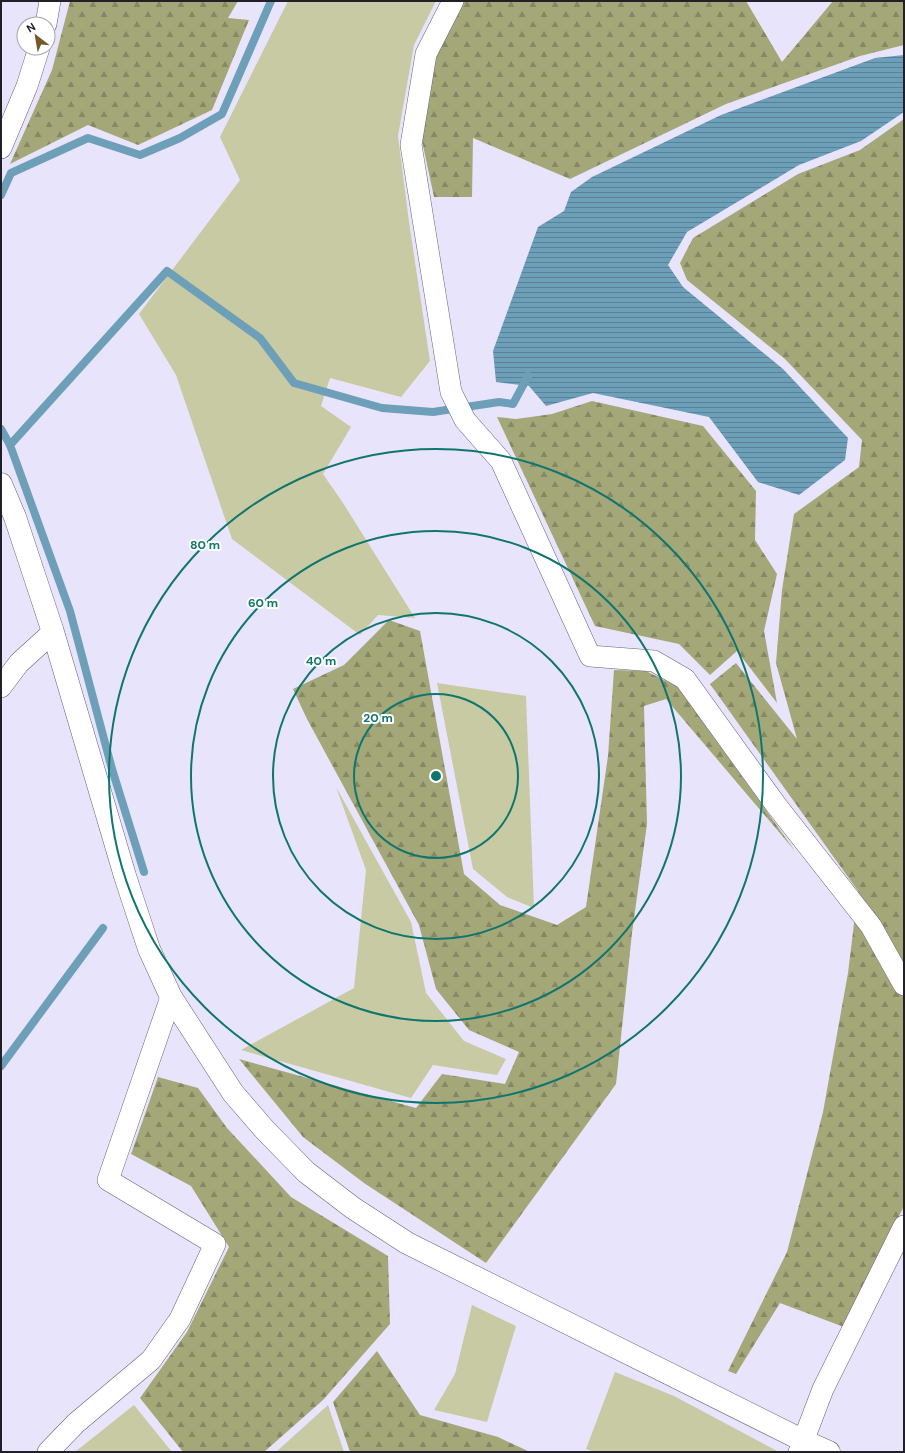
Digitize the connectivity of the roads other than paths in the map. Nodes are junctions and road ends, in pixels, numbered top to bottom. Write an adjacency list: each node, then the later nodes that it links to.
1 (50, 1): 3 (street)
2 (453, 1): 9 (street)
3 (47, 16)
4 (36, 56): 5 (street)
5 (1, 148)
6 (1, 484): 7 (street)
7 (53, 632): 8 (street); 10 (street)
8 (1, 687)
9 (904, 986)
10 (170, 998): 12 (street); 13 (street)
11 (904, 1226): 12 (street)
12 (802, 1446): 14 (street)
13 (48, 1452)
14 (830, 1452)

